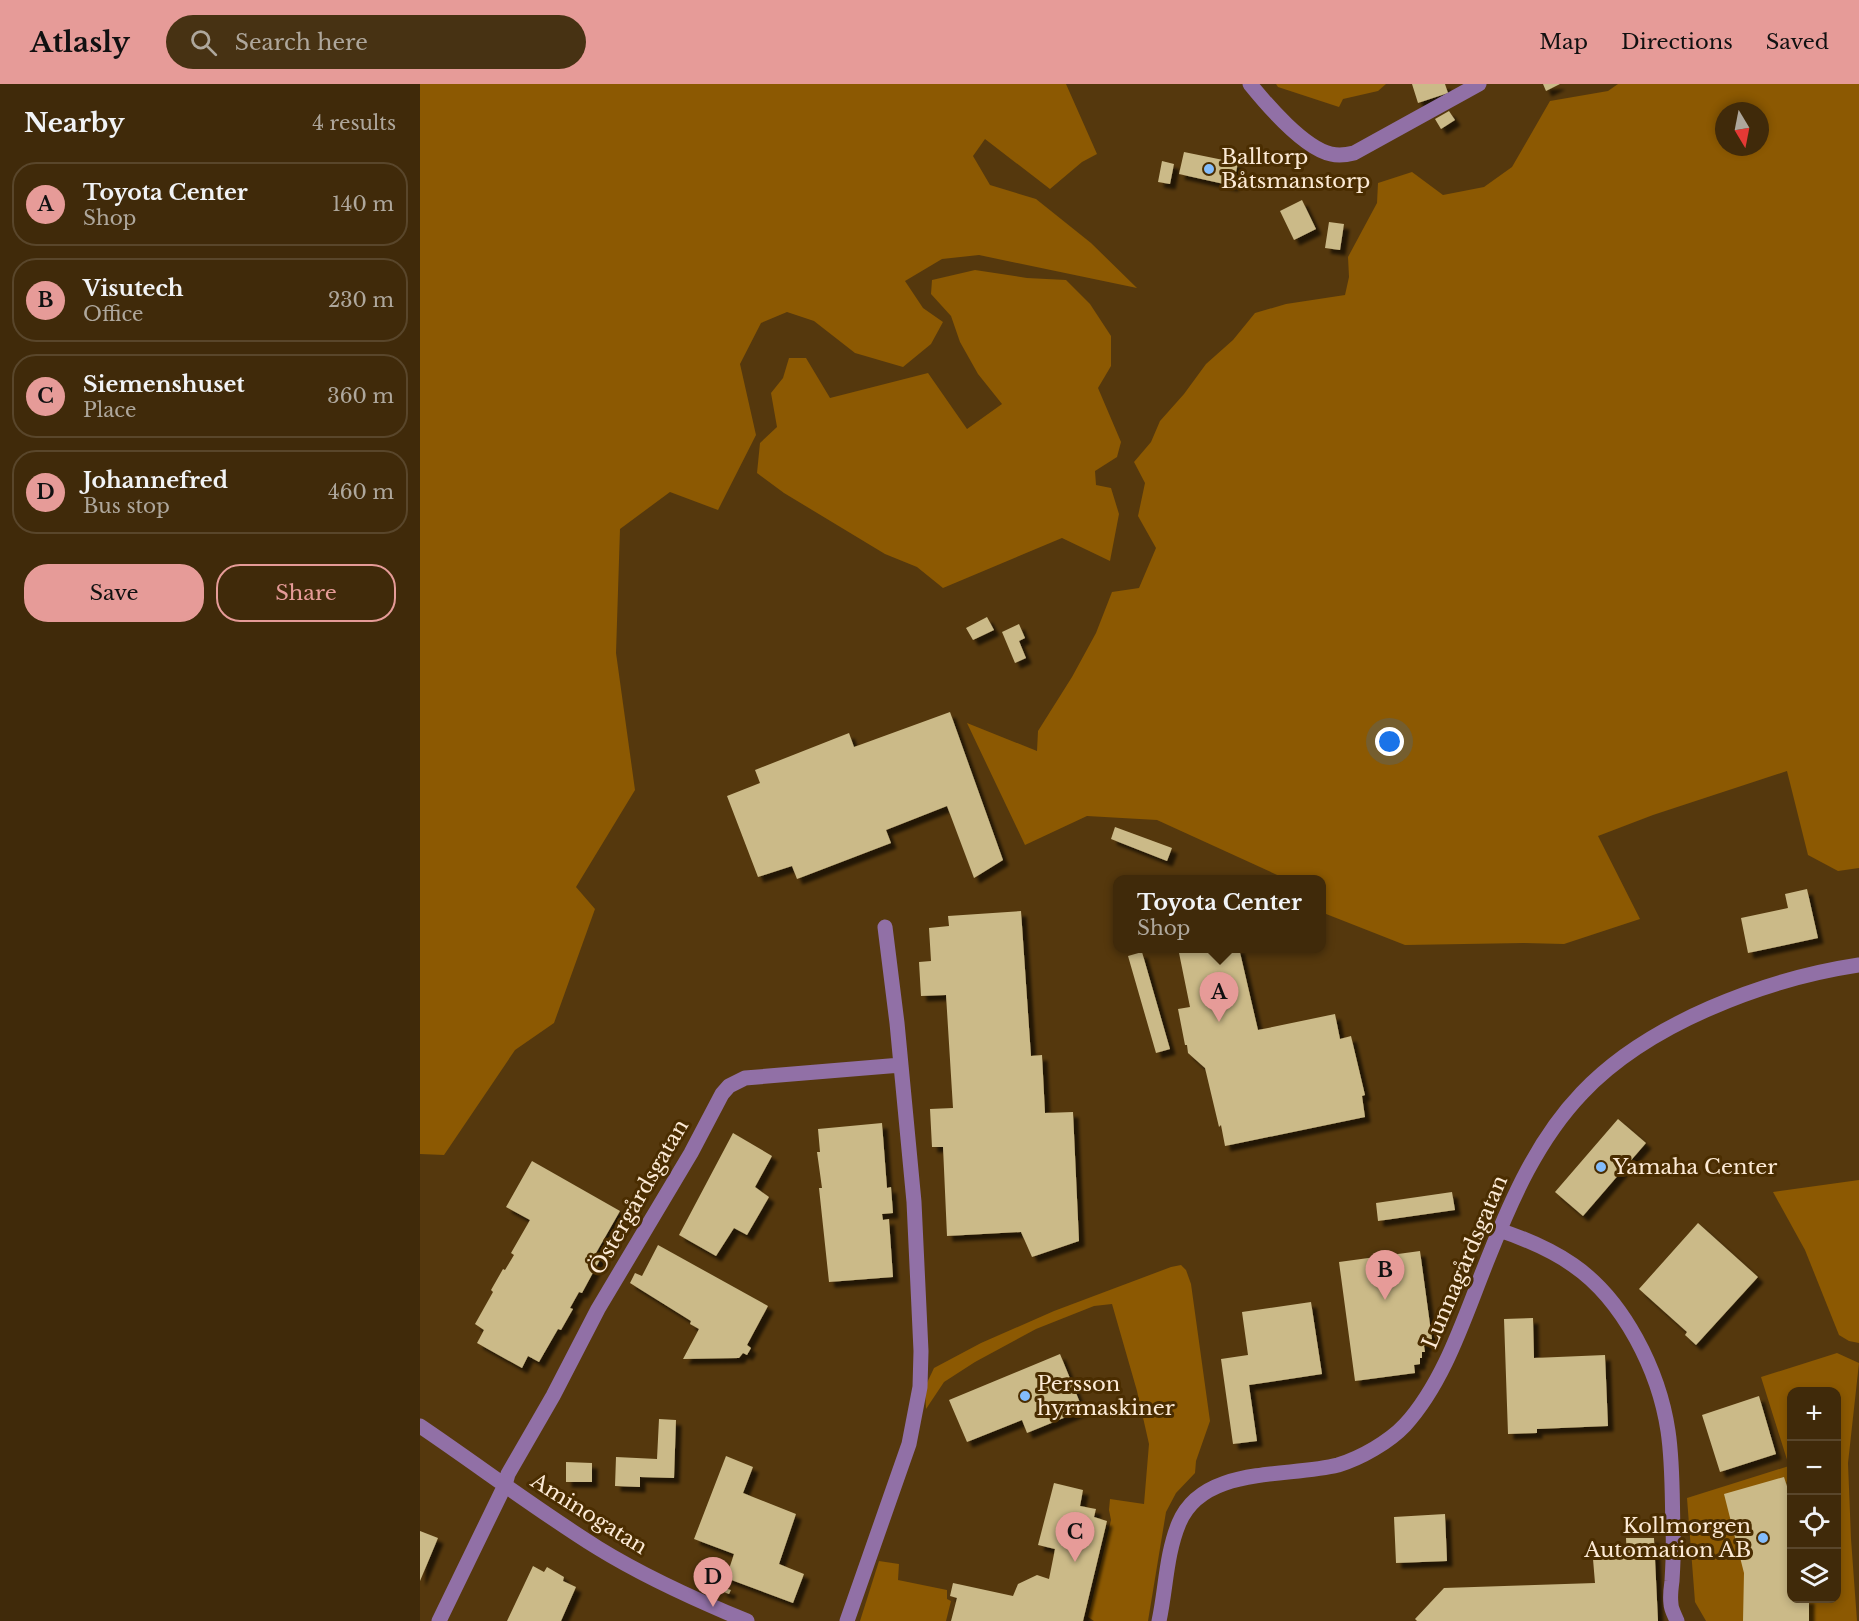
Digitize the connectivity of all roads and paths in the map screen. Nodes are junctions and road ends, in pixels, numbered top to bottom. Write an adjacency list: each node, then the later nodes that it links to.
1 (1250, 84): 2 (street)
2 (1479, 84)
3 (885, 927): 5 (street)
4 (1859, 966): 6 (street, Lunnagårdsgatan)
5 (901, 1065): 8 (street, Östergårdsgatan); 12 (street)
6 (1499, 1230): 9 (street, Lunnagårdsgatan); 15 (street)
7 (420, 1426): 8 (street, Aminogatan)
8 (505, 1485): 10 (street, Östergårdsgatan); 11 (street, Aminogatan)
9 (1163, 1603): 13 (street, Lunnagårdsgatan); 14 (street, Lunnagårdsgatan)
10 (439, 1621)
11 (747, 1621)
12 (847, 1621)
13 (1159, 1621)
14 (1165, 1621)
15 (1677, 1621)

